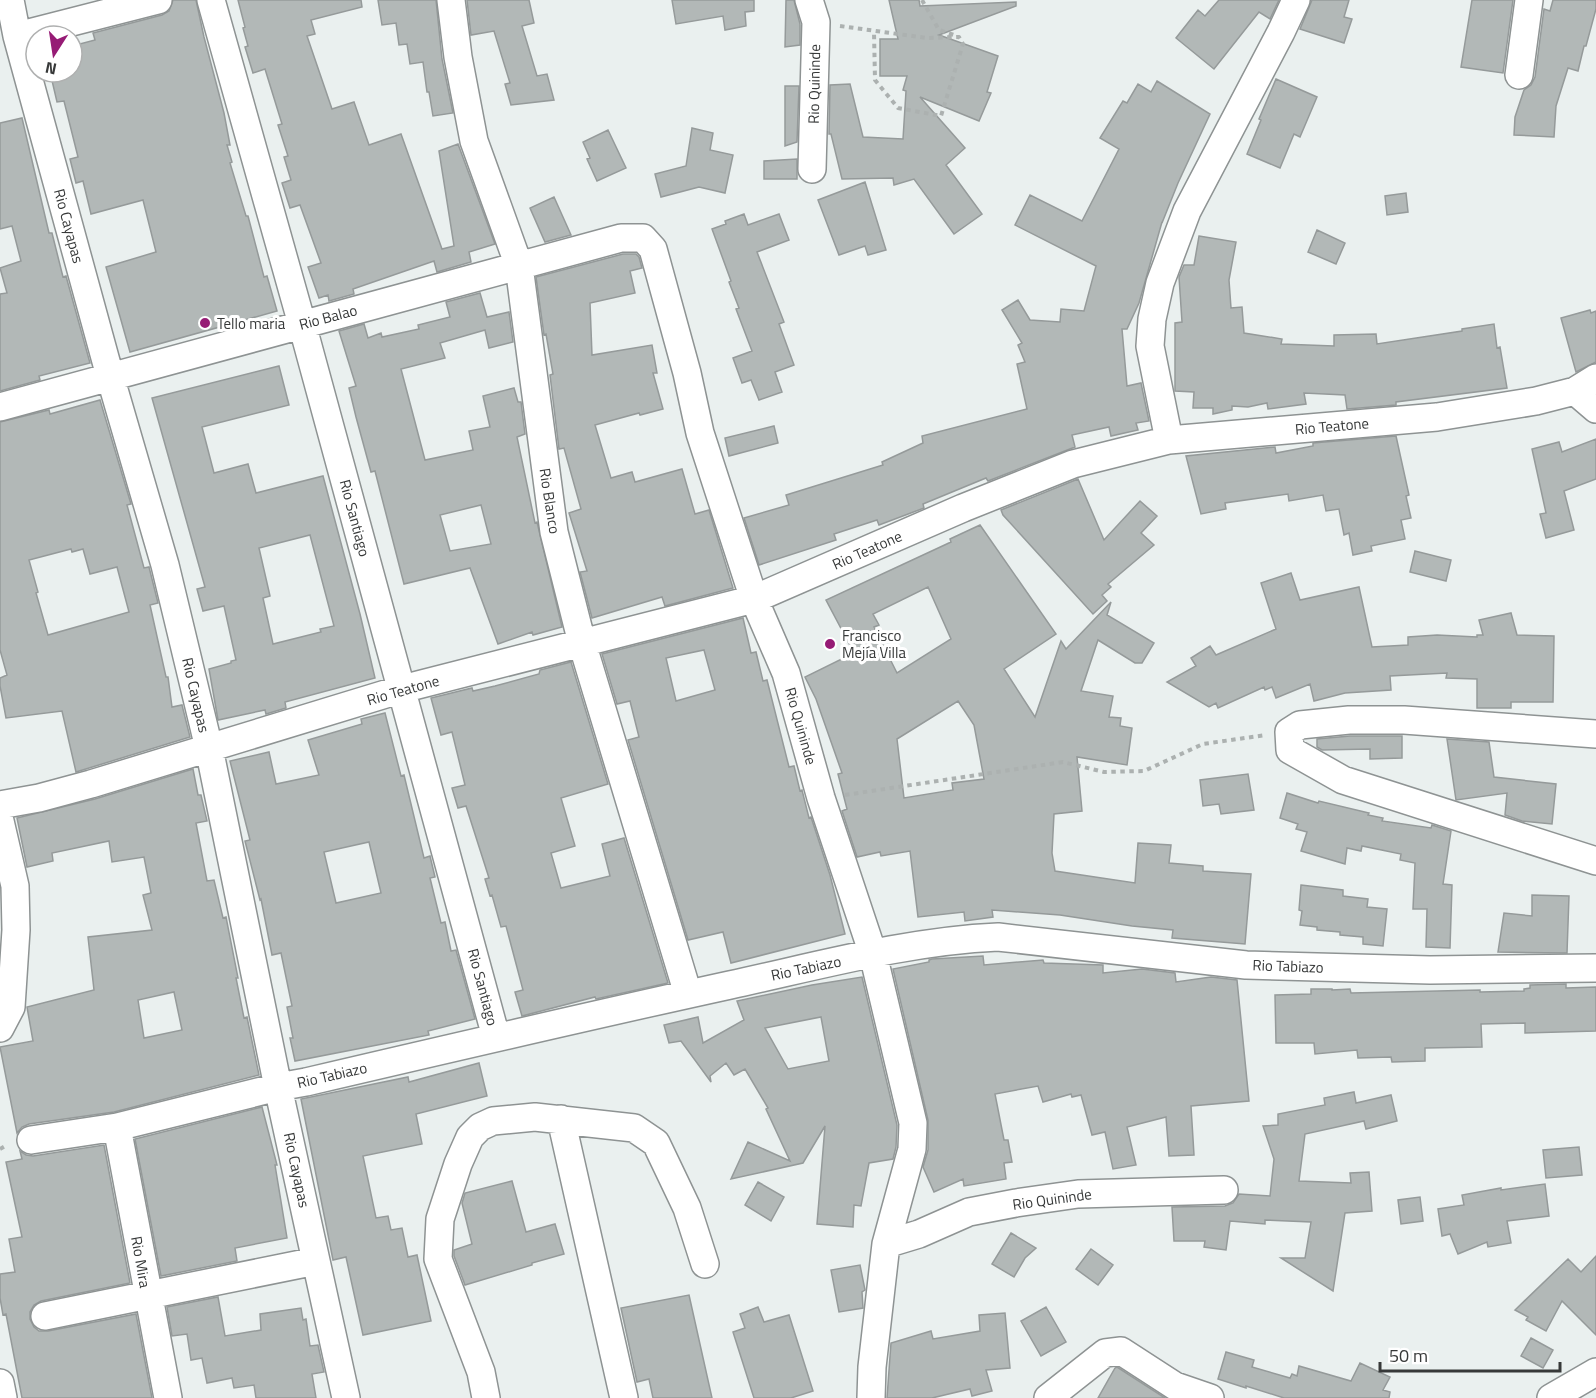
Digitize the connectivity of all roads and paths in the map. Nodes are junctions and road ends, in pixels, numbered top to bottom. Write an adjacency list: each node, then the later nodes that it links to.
1 (10, 0): 10 (street, Rio Cayapas)
2 (158, 0): 10 (street)
3 (211, 0): 16 (street, Rio Santiago)
4 (451, 0): 15 (street, Rio Blanco)
5 (922, 0): 11 (path)
6 (1296, 0): 21 (street)
7 (1529, 0): 12 (street)
8 (812, 11): 9 (path); 13 (street, Rio Quininde)
9 (874, 32): 11 (path); 11 (path)
10 (17, 36): 17 (street, Rio Cayapas)
11 (959, 37)
12 (1519, 75)
13 (812, 169)
14 (621, 238): 15 (street, Rio Balao); 22 (street, Rio Quininde)
15 (519, 266): 16 (street, Rio Balao); 23 (street, Rio Blanco)
16 (302, 324): 17 (street, Rio Balao); 24 (street, Rio Santiago)
17 (110, 376): 19 (street, Rio Balao); 27 (street, Rio Cayapas)
18 (1585, 385): 20 (street); 21 (street, Rio Teatone)
19 (0, 407)
20 (1596, 409)
21 (1169, 440): 22 (street, Rio Teatone)
22 (754, 599): 23 (street, Rio Teatone); 28 (street, Rio Quininde)
23 (582, 643): 24 (street, Rio Teatone); 34 (street, Rio Blanco)
24 (402, 689): 27 (street, Rio Teatone); 36 (street, Rio Santiago)
25 (1289, 732): 26 (street); 28 (path); 31 (street)
26 (1596, 734)
27 (209, 748): 29 (street, Rio Teatone); 37 (street, Rio Cayapas)
28 (821, 798): 32 (street, Rio Quininde)
29 (0, 805)
30 (0, 821): 35 (street)
31 (1596, 861)
32 (873, 954): 33 (street, Rio Tabiazo); 34 (street, Rio Tabiazo); 42 (street, Rio Quininde)
33 (1596, 969)
34 (688, 994): 36 (street, Rio Tabiazo)
35 (0, 1028)
36 (496, 1037): 37 (street, Rio Tabiazo)
37 (278, 1087): 39 (street, Rio Tabiazo); 43 (street, Rio Cayapas)
38 (561, 1119): 44 (street); 52 (street); 53 (street)
39 (117, 1126): 40 (street, Rio Tabiazo); 45 (street, Rio Mira)
40 (31, 1140)
41 (1224, 1190): 42 (street, Rio Quininde)
42 (886, 1244): 54 (street, Rio Quininde)
43 (316, 1261): 45 (street); 51 (street, Rio Cayapas)
44 (705, 1264)
45 (147, 1296): 46 (street); 50 (street, Rio Mira)
46 (45, 1317)
47 (1596, 1372): 57 (street)
48 (0, 1383): 49 (street)
49 (3, 1398)
50 (168, 1398)
51 (346, 1398)
52 (486, 1398)
53 (624, 1398)
54 (871, 1398)
55 (1048, 1398): 56 (street)
56 (1210, 1398)
57 (1551, 1398)

